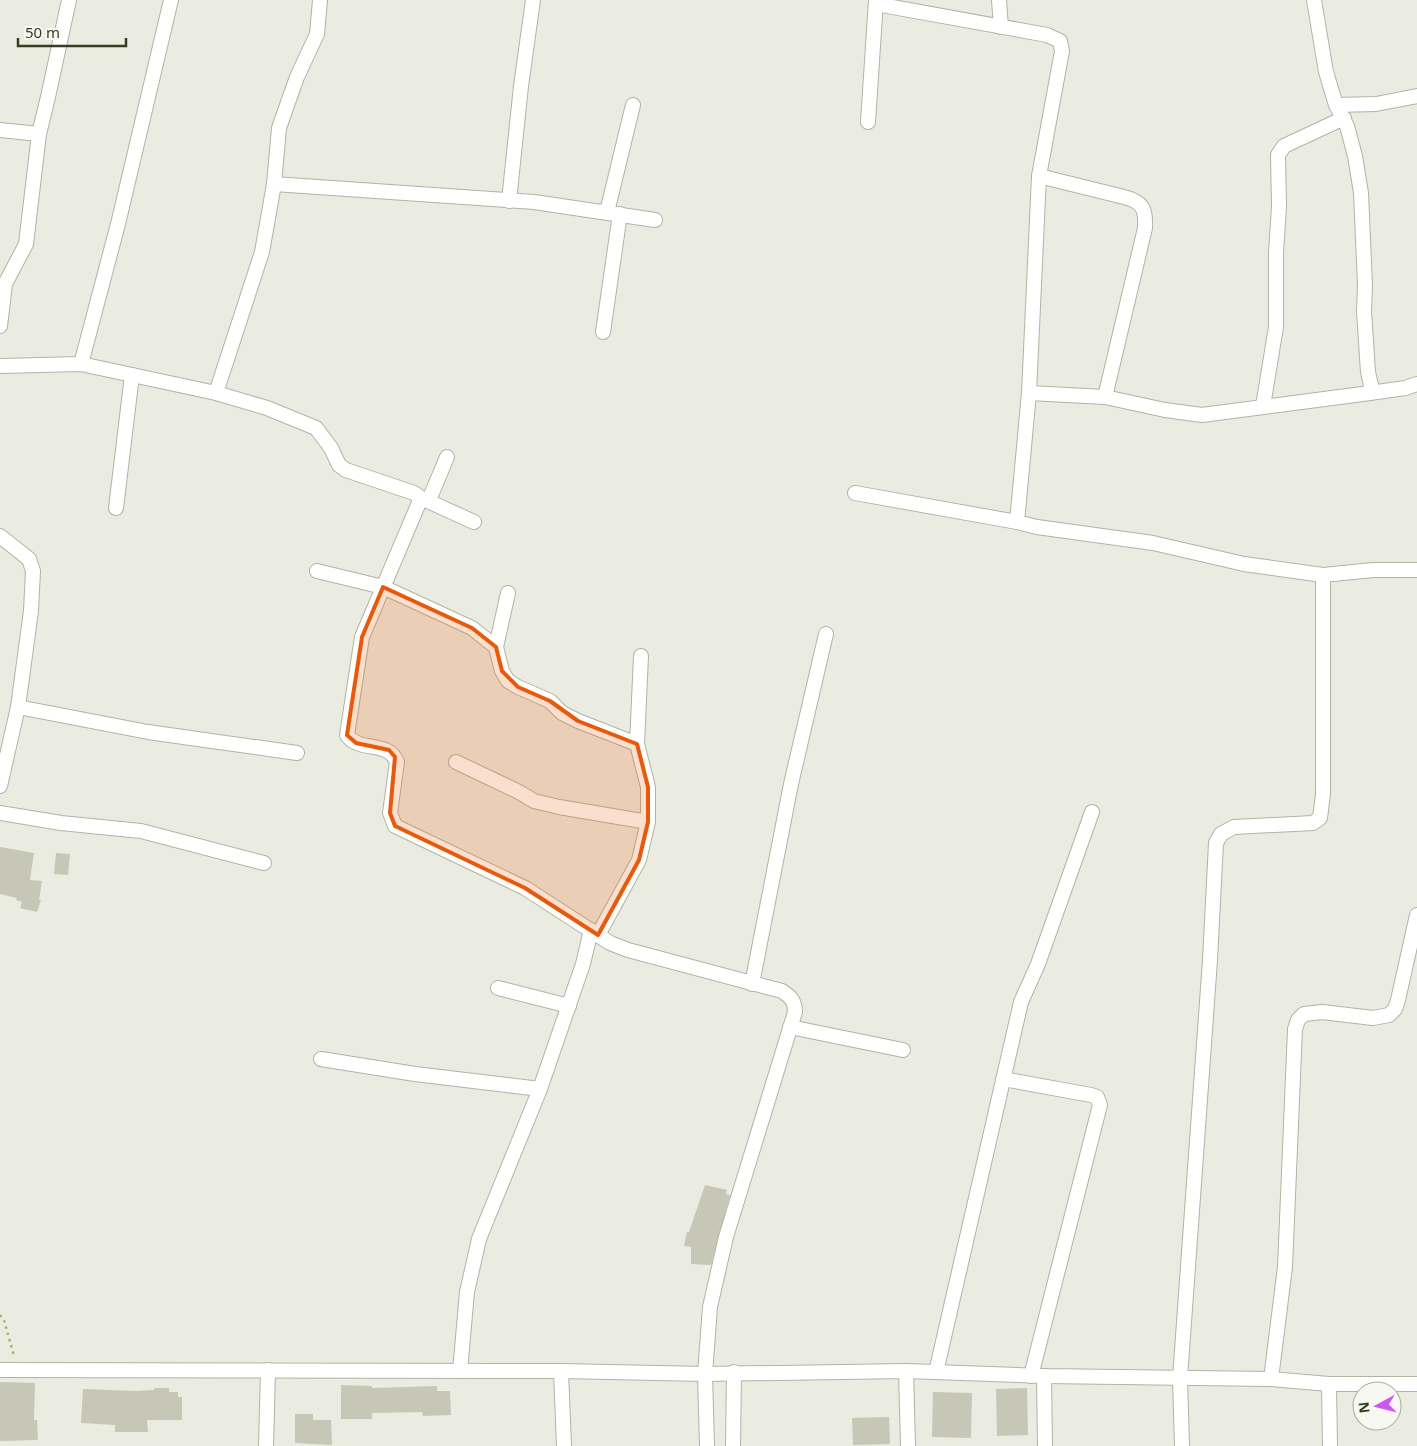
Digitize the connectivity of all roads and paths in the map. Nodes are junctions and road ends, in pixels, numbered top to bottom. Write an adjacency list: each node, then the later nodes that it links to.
1 (69, 0): 15 (street)
2 (171, 0): 24 (street)
3 (320, 0): 17 (street)
4 (533, 0): 18 (street)
5 (999, 0): 8 (street)
6 (1314, 0): 11 (street)
7 (876, 2): 8 (street); 13 (street)
8 (1001, 28): 16 (street)
9 (1417, 96): 11 (street)
10 (633, 105): 19 (street)
11 (1336, 105): 12 (street)
12 (1344, 118): 30 (street); 32 (street)
13 (868, 122)
14 (0, 130): 15 (street)
15 (39, 134): 21 (street)
16 (1039, 176): 29 (street); 31 (street)
17 (274, 184): 18 (street); 28 (street)
18 (509, 201): 19 (street)
19 (613, 213): 20 (street); 23 (street)
20 (655, 220)
21 (3, 284): 22 (street)
22 (0, 326)
23 (603, 332)
24 (81, 364): 25 (street); 26 (street)
25 (0, 366)
26 (132, 375): 28 (street); 36 (street)
27 (1417, 384): 30 (street)
28 (216, 393): 35 (street)
29 (1029, 393): 31 (street); 38 (street)
30 (1370, 393): 32 (street)
31 (1105, 397): 32 (street)
32 (1263, 406)
33 (447, 457): 35 (street)
34 (855, 493): 38 (street)
35 (425, 499): 37 (street); 43 (street)
36 (116, 508)
37 (474, 522)
38 (1017, 522): 42 (street)
39 (0, 536): 48 (street)
40 (1417, 570): 42 (street)
41 (317, 572): 43 (street)
42 (1323, 575): 78 (street)
43 (383, 587): 46 (street); 58 (street)
44 (508, 593): 46 (street)
45 (826, 634): 59 (street)
46 (496, 647): 49 (street)
47 (641, 656): 49 (street)
48 (18, 707): 50 (street); 52 (street)
49 (637, 744): 55 (street)
50 (297, 753)
51 (456, 762): 55 (street)
52 (0, 786)
53 (1092, 812): 65 (street)
54 (0, 813): 56 (street)
55 (648, 822): 58 (street)
56 (264, 863)
57 (1417, 915): 79 (street)
58 (595, 933): 59 (street); 61 (street)
59 (752, 984): 62 (street)
60 (498, 988): 61 (street)
61 (569, 1006): 66 (street)
62 (790, 1027): 63 (street); 76 (street)
63 (903, 1050)
64 (322, 1059): 66 (street)
65 (1003, 1079): 75 (street); 77 (street)
66 (540, 1089): 71 (street)
67 (0, 1315): 69 (path)
68 (0, 1370): 69 (street)
69 (17, 1370): 70 (street)
70 (268, 1370): 71 (street); 82 (street)
71 (460, 1370): 72 (street)
72 (561, 1371): 76 (street); 83 (street)
73 (906, 1371): 74 (street); 75 (street); 86 (street)
74 (734, 1372): 76 (street); 85 (street)
75 (936, 1372): 77 (street)
76 (705, 1374): 84 (street)
77 (1037, 1376): 78 (street); 87 (street)
78 (1180, 1378): 79 (street); 88 (street)
79 (1271, 1379): 80 (street)
80 (1329, 1384): 81 (street); 89 (street)
81 (1417, 1384)
82 (266, 1446)
83 (564, 1446)
84 (707, 1446)
85 (733, 1446)
86 (908, 1446)
87 (1045, 1446)
88 (1182, 1446)
89 (1330, 1446)

